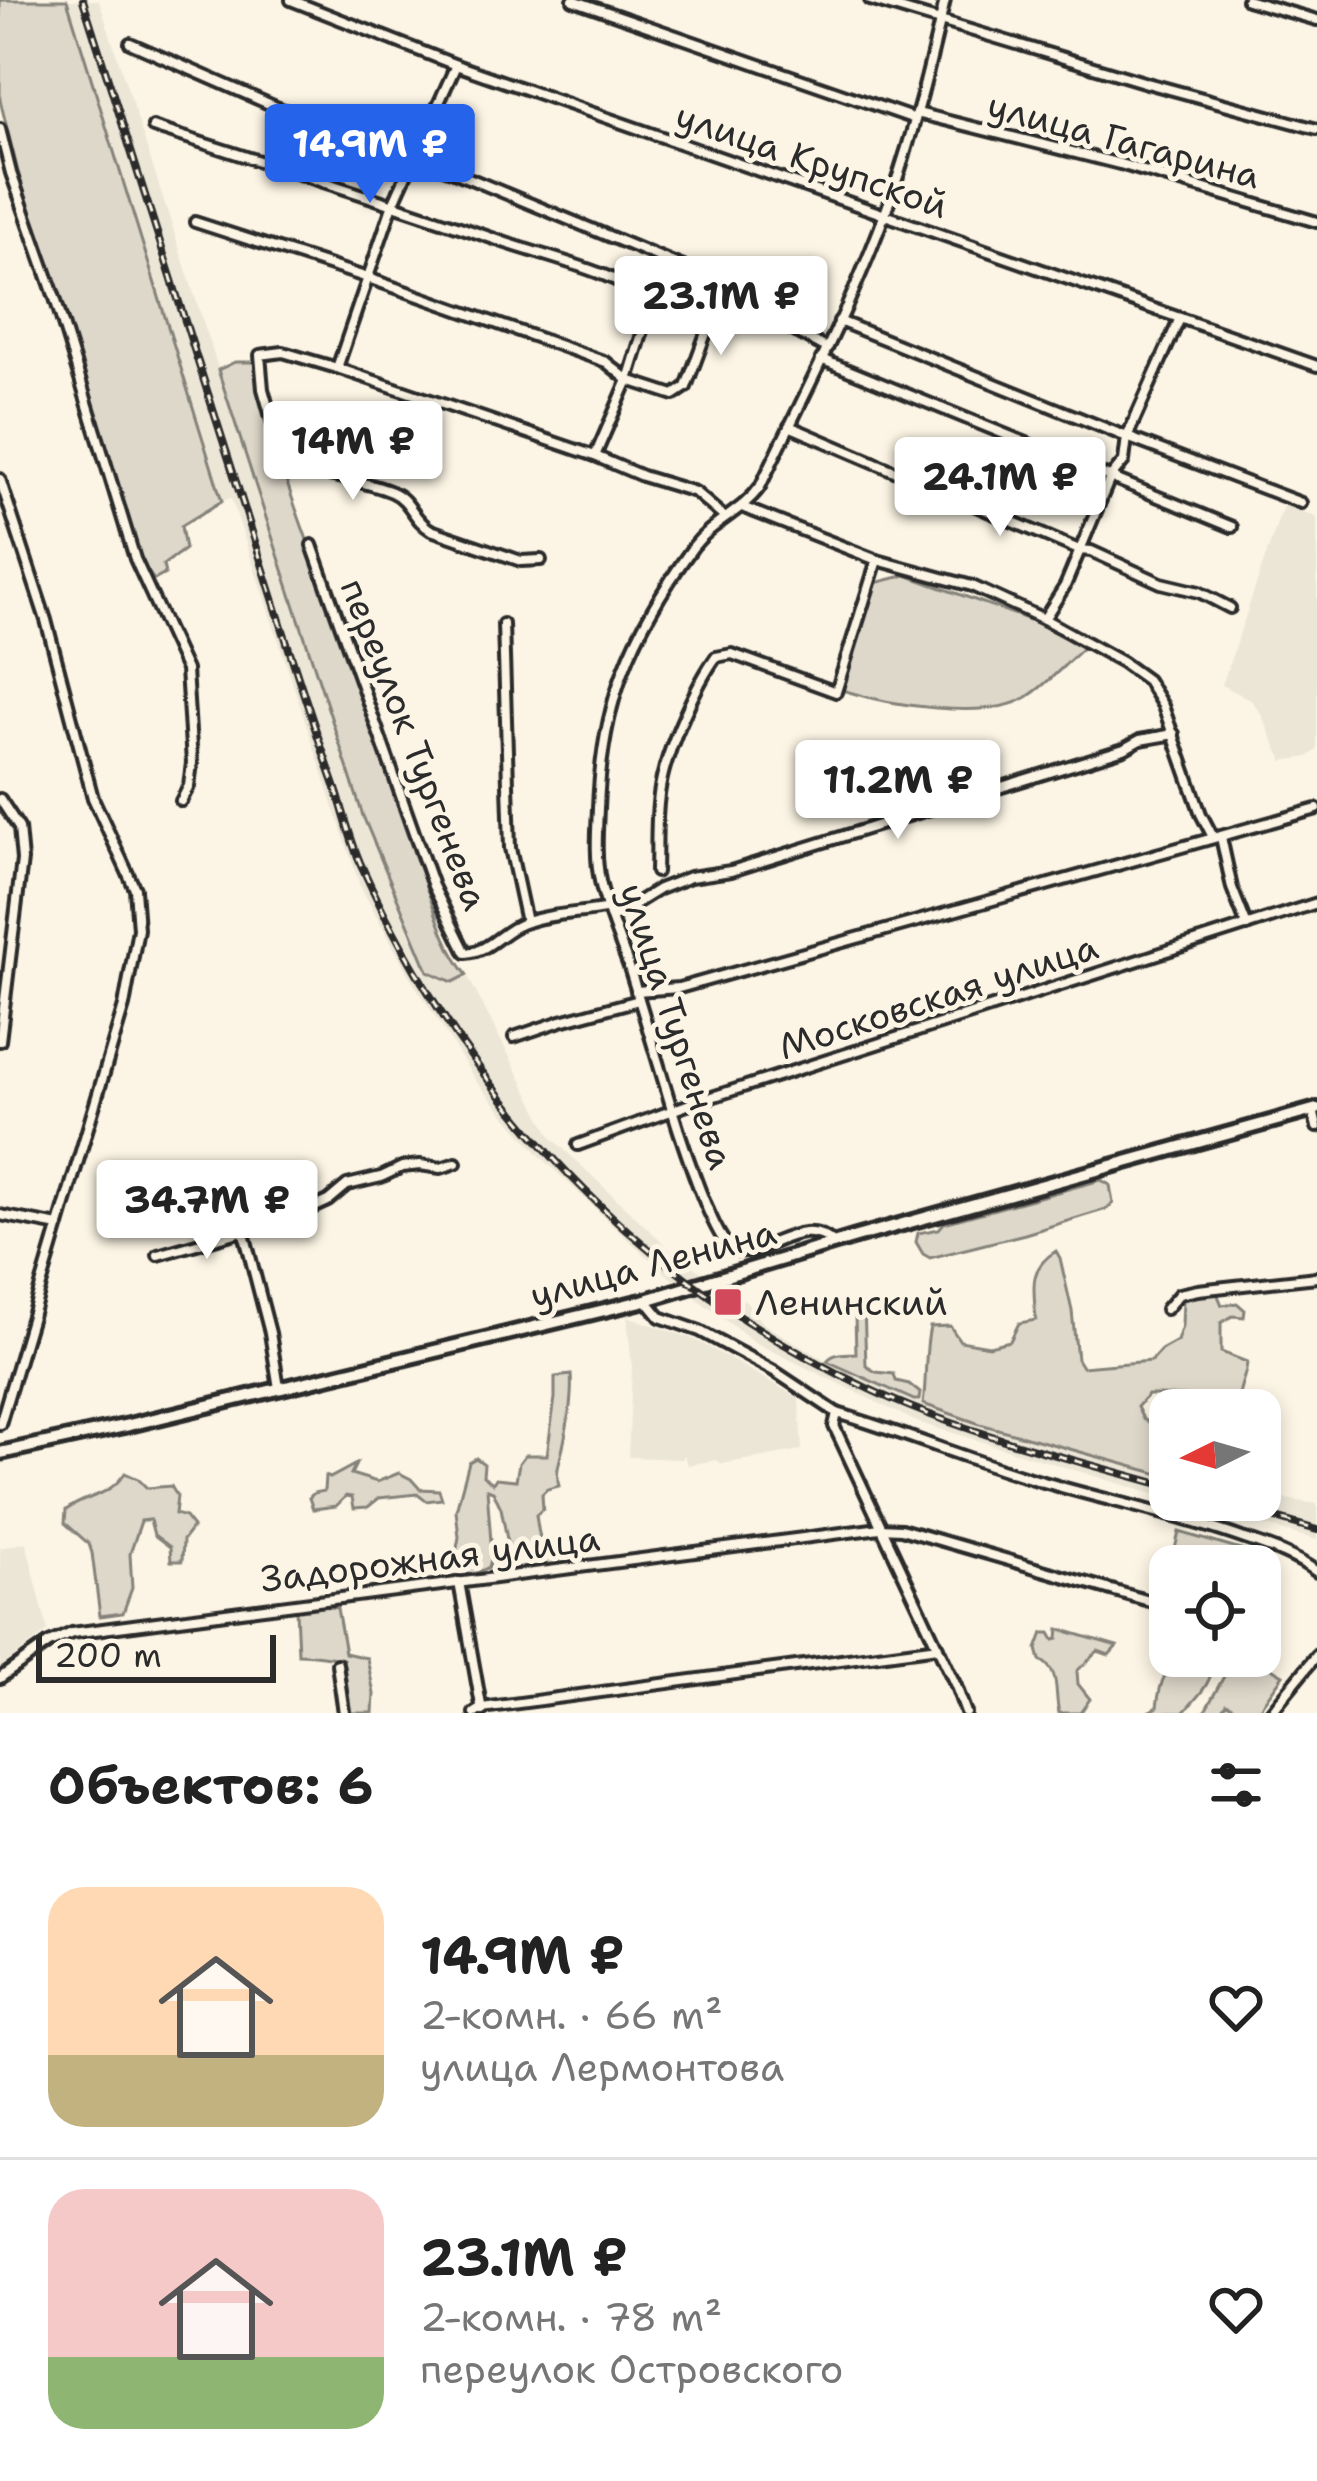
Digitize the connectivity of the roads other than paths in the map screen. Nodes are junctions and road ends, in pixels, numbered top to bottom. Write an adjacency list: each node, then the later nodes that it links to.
1 (291, 0): 9 (street, улица Крупской)
2 (573, 0): 10 (street, улица Гагарина)
3 (870, 0): 6 (street)
4 (946, 0): 6 (street, улица Тургенева)
5 (1247, 0): 7 (street)
6 (941, 20): 10 (street, улица Тургенева); 13 (street)
7 (1317, 20)
8 (130, 43): 14 (street)
9 (456, 65): 14 (street); 16 (street, улица Крупской)
10 (916, 116): 16 (street, улица Тургенева); 18 (street, улица Гагарина)
11 (153, 127): 15 (street)
12 (0, 129): 48 (street)
13 (1317, 129)
14 (414, 158): 15 (street); 19 (street)
15 (394, 204): 20 (street); 22 (street)
16 (884, 214): 23 (street, улица Крупской); 24 (street, улица Тургенева)
17 (195, 222): 20 (street)
18 (1317, 222)
19 (683, 267): 21 (street); 25 (street)
20 (368, 278): 28 (street); 29 (street)
21 (666, 300): 22 (street); 29 (street)
22 (652, 302): 29 (street)
23 (1180, 318): 27 (street, улица Крупской); 31 (street)
24 (839, 321): 25 (street, улица Тургенева); 31 (street)
25 (826, 348): 26 (street, улица Тургенева)
26 (821, 359): 30 (street, улица Тургенева); 33 (street)
27 (1317, 366)
28 (337, 368): 32 (street); 41 (street)
29 (628, 380): 32 (street)
30 (789, 425): 36 (street, улица Тургенева); 40 (street)
31 (1127, 437): 33 (street); 35 (street)
32 (595, 456): 37 (street)
33 (1110, 478): 38 (street); 40 (street)
34 (0, 479): 65 (street)
35 (1301, 503)
36 (742, 507): 37 (street, улица Тургенева); 42 (street)
37 (724, 517): 53 (street, улица Тургенева)
38 (1232, 527)
39 (312, 545): 54 (street, переулок Тургенева)
40 (1078, 550): 43 (street); 44 (street)
41 (541, 560)
42 (877, 560): 44 (street); 51 (street)
43 (1230, 608)
44 (1044, 619): 46 (street)
45 (503, 624): 54 (street)
46 (1174, 734): 50 (street); 53 (street)
47 (0, 799): 58 (street)
48 (181, 801)
49 (1317, 809): 50 (street)
50 (1217, 837): 55 (street); 56 (street)
51 (656, 872)
52 (1317, 903): 55 (street, Московская улица)
53 (610, 913): 54 (street, переулок Тургенева); 56 (street, улица Тургенева)
54 (526, 922)
55 (1247, 926): 60 (street, Московская улица)
56 (638, 995): 57 (street); 60 (street, улица Тургенева)
57 (514, 1037)
58 (0, 1041)
59 (1315, 1110): 61 (street); 67 (main road, улица Ленина)
60 (673, 1112): 62 (street, Московская улица); 67 (street, улица Тургенева)
61 (1317, 1127)
62 (578, 1144)
63 (456, 1163): 66 (street)
64 (0, 1216): 65 (street)
65 (59, 1226): 74 (street)
66 (242, 1228): 68 (street); 72 (street)
67 (833, 1244): 70 (main road, улица Ленина)
68 (158, 1255)
69 (1317, 1276): 71 (street)
70 (646, 1300): 72 (main road, улица Ленина); 73 (street)
71 (1166, 1309)
72 (279, 1388): 75 (main road, улица Ленина)
73 (837, 1413): 76 (street); 77 (street)
74 (0, 1424)
75 (0, 1453)
76 (880, 1528): 78 (street, Задорожная улица); 79 (street, Задорожная улица); 80 (street)
77 (1317, 1572)
78 (459, 1582): 83 (street, Задорожная улица); 84 (street)
79 (1149, 1600)
80 (938, 1646): 84 (street); 86 (street)
81 (1317, 1655): 87 (street)
82 (337, 1664): 85 (street)
83 (0, 1678)
84 (480, 1711)
85 (344, 1713)
86 (966, 1713)
87 (1270, 1713)

